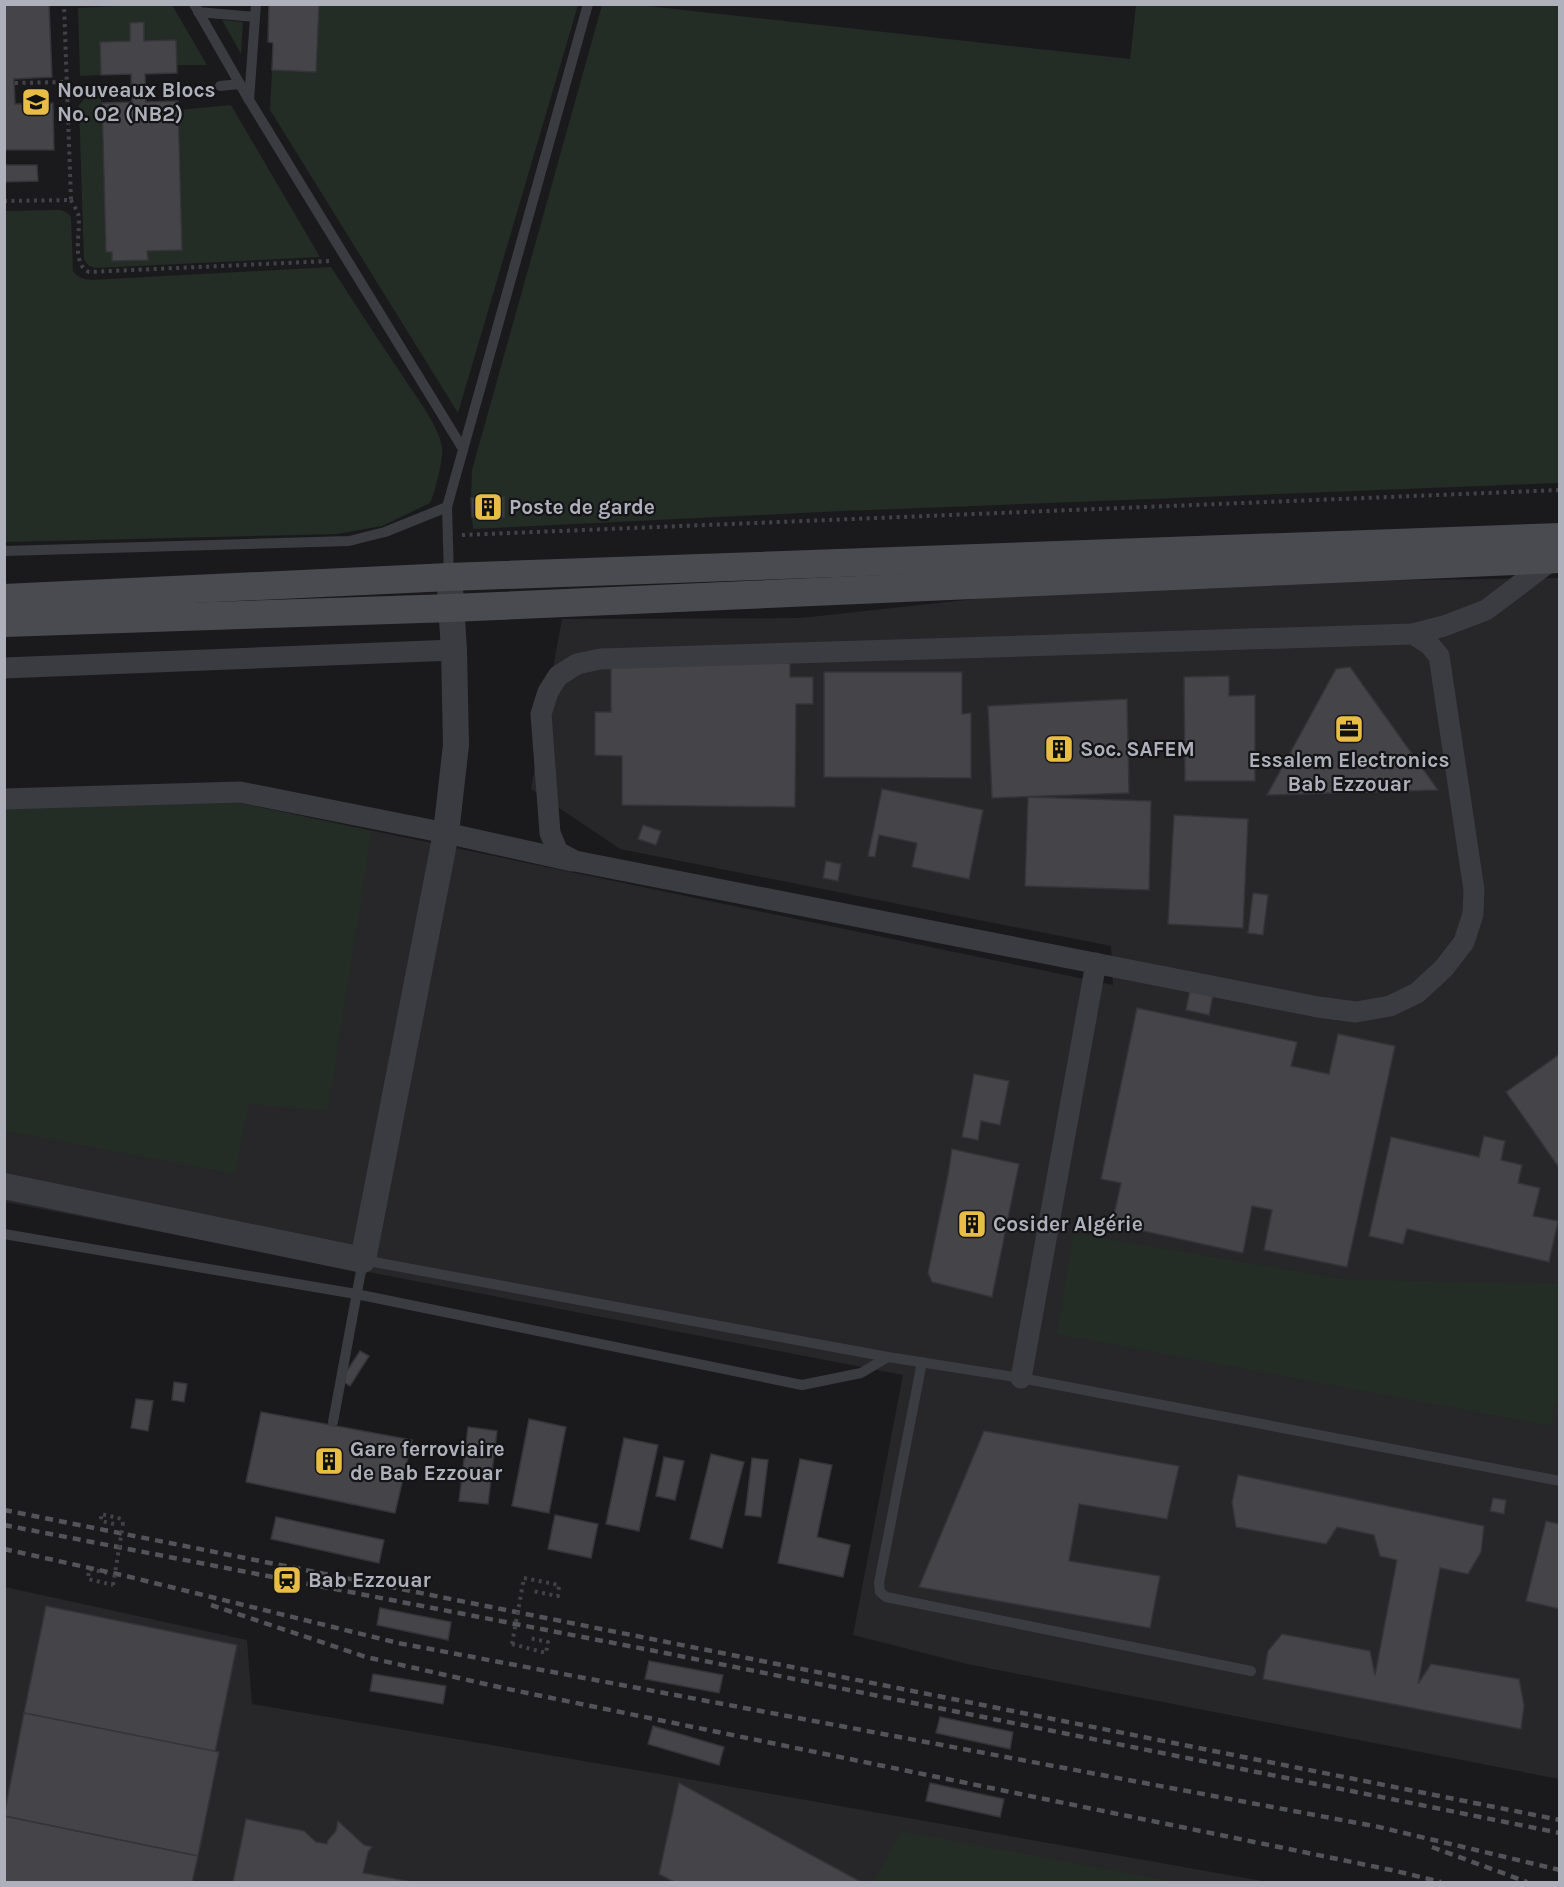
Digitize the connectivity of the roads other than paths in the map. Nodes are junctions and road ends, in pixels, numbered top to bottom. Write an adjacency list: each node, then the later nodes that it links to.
1 (256, 4): 4 (lane)
2 (588, 4): 8 (lane)
3 (196, 8): 4 (lane); 5 (lane)
4 (255, 17): 7 (lane)
5 (240, 84): 6 (lane); 7 (lane)
6 (220, 86)
7 (249, 100): 8 (lane)
8 (463, 449): 9 (lane)
9 (447, 507): 10 (lane); 12 (lane)
10 (4, 551)
11 (1558, 553): 12 (main road); 14 (main road); 16 (street)
12 (449, 577): 13 (main road); 14 (street)
13 (4, 598)
14 (451, 608): 15 (main road); 17 (street)
15 (4, 623)
16 (1413, 634): 21 (street); 22 (street)
17 (454, 650): 18 (street); 20 (street)
18 (4, 668)
19 (4, 799): 20 (street)
20 (446, 833): 21 (street); 25 (street)
21 (575, 861): 22 (street)
22 (1096, 963): 29 (street)
23 (4, 1186): 25 (street)
24 (4, 1234): 26 (lane)
25 (363, 1260): 26 (lane); 27 (lane)
26 (356, 1294): 27 (lane); 30 (lane)
27 (888, 1357): 28 (lane)
28 (922, 1362): 29 (lane); 32 (lane)
29 (1021, 1378): 31 (lane)
30 (333, 1422)
31 (1560, 1480)
32 (1251, 1671)

